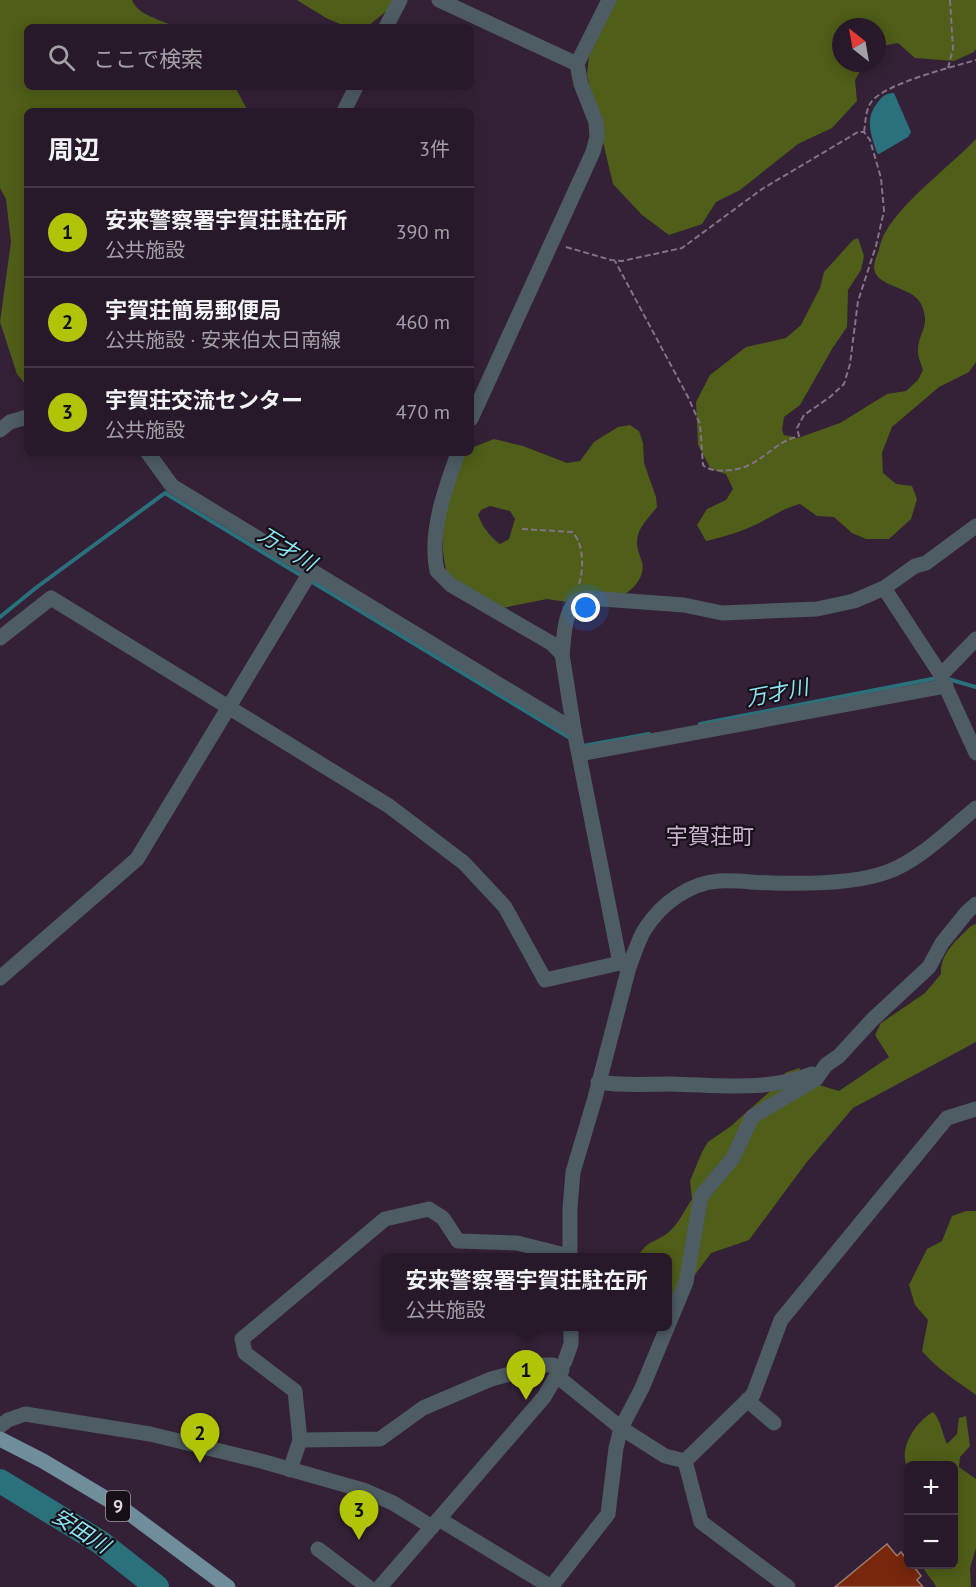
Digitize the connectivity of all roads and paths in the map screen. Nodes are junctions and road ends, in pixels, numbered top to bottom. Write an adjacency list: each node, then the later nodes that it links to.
1 (400, 0): 5 (street)
2 (439, 0): 7 (street)
3 (609, 0): 7 (street)
4 (950, 0): 8 (path)
5 (388, 24)
6 (976, 60): 8 (path)
7 (577, 64): 12 (street)
8 (948, 68): 11 (path)
9 (354, 90): 10 (street)
10 (346, 108)
11 (864, 132): 13 (path); 13 (path)
12 (552, 243): 13 (path); 14 (street)
13 (615, 261)
14 (474, 412)
15 (24, 418): 16 (street)
16 (0, 430)
17 (150, 456): 21 (street)
18 (457, 456): 26 (street)
19 (976, 526): 22 (street)
20 (522, 529): 23 (path)
21 (308, 576): 28 (street); 29 (street)
22 (884, 588): 23 (street); 27 (street)
23 (576, 601): 26 (street)
24 (0, 638): 28 (street)
25 (976, 639): 27 (street)
26 (562, 654): 29 (street)
27 (942, 678): 30 (street); 31 (street)
28 (229, 707): 34 (street); 35 (street)
29 (574, 730): 31 (street)
30 (976, 753)
31 (580, 754): 34 (street)
32 (976, 808): 34 (street)
33 (976, 904): 36 (street)
34 (624, 965): 37 (street)
35 (0, 978)
36 (826, 1065): 37 (street); 41 (street)
37 (598, 1082): 40 (street)
38 (976, 1109): 45 (street)
39 (553, 1253): 50 (street)
40 (569, 1253)
41 (672, 1316)
42 (571, 1331): 44 (street)
43 (666, 1331): 48 (street)
44 (560, 1373): 48 (street); 50 (street); 53 (street)
45 (747, 1400): 46 (street); 51 (street)
46 (774, 1423)
47 (0, 1426): 52 (street)
48 (621, 1428): 51 (street); 58 (street)
49 (0, 1439): 55 (main road, 9)
50 (300, 1440): 52 (street)
51 (685, 1461): 59 (street)
52 (290, 1470): 53 (street)
53 (435, 1523): 57 (street); 58 (street)
54 (318, 1549): 56 (street)
55 (228, 1587)
56 (368, 1587)
57 (380, 1587)
58 (551, 1587)
59 (788, 1587)

